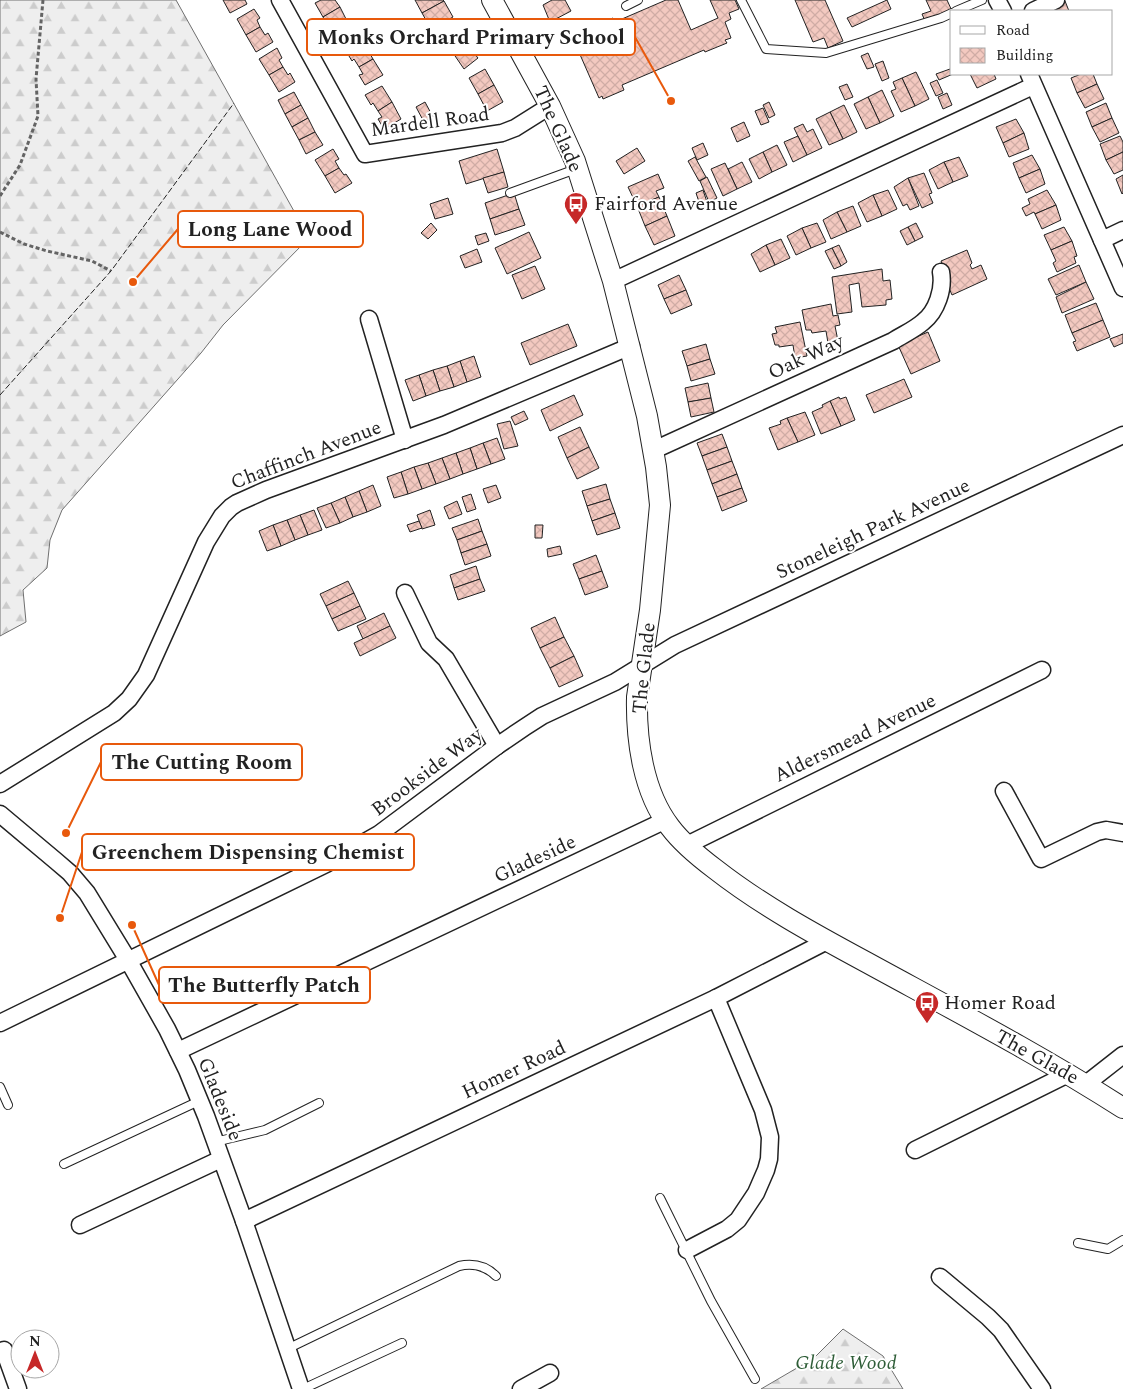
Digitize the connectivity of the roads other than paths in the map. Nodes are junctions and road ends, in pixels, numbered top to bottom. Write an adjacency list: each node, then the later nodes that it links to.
1 (280, 0): 12 (street, Mardell Road)
2 (492, 0): 12 (street, The Glade)
3 (638, 0): 7 (lane)
4 (741, 0): 10 (lane)
5 (982, 0): 8 (lane)
6 (1056, 0): 9 (street)
7 (626, 6)
8 (958, 10)
9 (1035, 10)
10 (950, 14)
11 (1031, 80): 16 (street); 18 (street)
12 (550, 106): 13 (street, The Glade)
13 (577, 168): 14 (lane); 18 (street, The Glade)
14 (510, 194)
15 (1123, 230): 16 (street)
16 (1102, 240): 19 (street)
17 (941, 272): 24 (street, Oak Way)
18 (612, 281): 21 (street, The Glade)
19 (1123, 288)
20 (369, 319): 23 (street)
21 (630, 346): 23 (street, Chaffinch Avenue); 24 (street, The Glade)
22 (1123, 435): 26 (street, Stoneleigh Park Avenue)
23 (405, 440): 29 (street, Chaffinch Avenue)
24 (654, 450): 26 (street, The Glade)
25 (405, 593): 28 (street)
26 (642, 665): 28 (street, Brookside Way); 32 (street, The Glade)
27 (1042, 670): 34 (street, Aldersmead Avenue)
28 (496, 746): 36 (street, Brookside Way)
29 (0, 784)
30 (1004, 791): 33 (street)
31 (0, 814): 36 (street)
32 (666, 820): 34 (street, The Glade); 39 (street, Gladeside)
33 (1123, 833)
34 (687, 845): 35 (street, The Glade)
35 (827, 941): 37 (street, Homer Road); 41 (street, The Glade)
36 (128, 960): 38 (street, Brookside Way); 39 (street)
37 (716, 998): 53 (street, Homer Road); 57 (street)
38 (0, 1023)
39 (178, 1051): 44 (street, Gladeside)
40 (1123, 1055): 42 (street)
41 (1068, 1074): 42 (street, The Glade); 49 (street)
42 (1086, 1084): 47 (street, The Glade)
43 (0, 1087): 46 (lane)
44 (199, 1101): 48 (street, Gladeside); 51 (lane)
45 (319, 1103): 48 (lane)
46 (8, 1105)
47 (1123, 1108)
48 (215, 1142): 50 (street, Gladeside)
49 (914, 1150)
50 (221, 1159): 53 (street, Gladeside); 54 (street)
51 (64, 1164)
52 (660, 1198): 57 (lane)
53 (244, 1221): 61 (street, Gladeside)
54 (80, 1225)
55 (1123, 1240): 56 (lane)
56 (1078, 1243)
57 (687, 1250): 64 (lane)
58 (496, 1276): 61 (lane)
59 (940, 1277): 68 (street)
60 (402, 1342): 66 (lane)
61 (287, 1349): 66 (street, Gladeside)
62 (4, 1350): 65 (street)
63 (550, 1374): 67 (street)
64 (755, 1379)
65 (18, 1389)
66 (302, 1389)
67 (522, 1389)
68 (1042, 1389)

